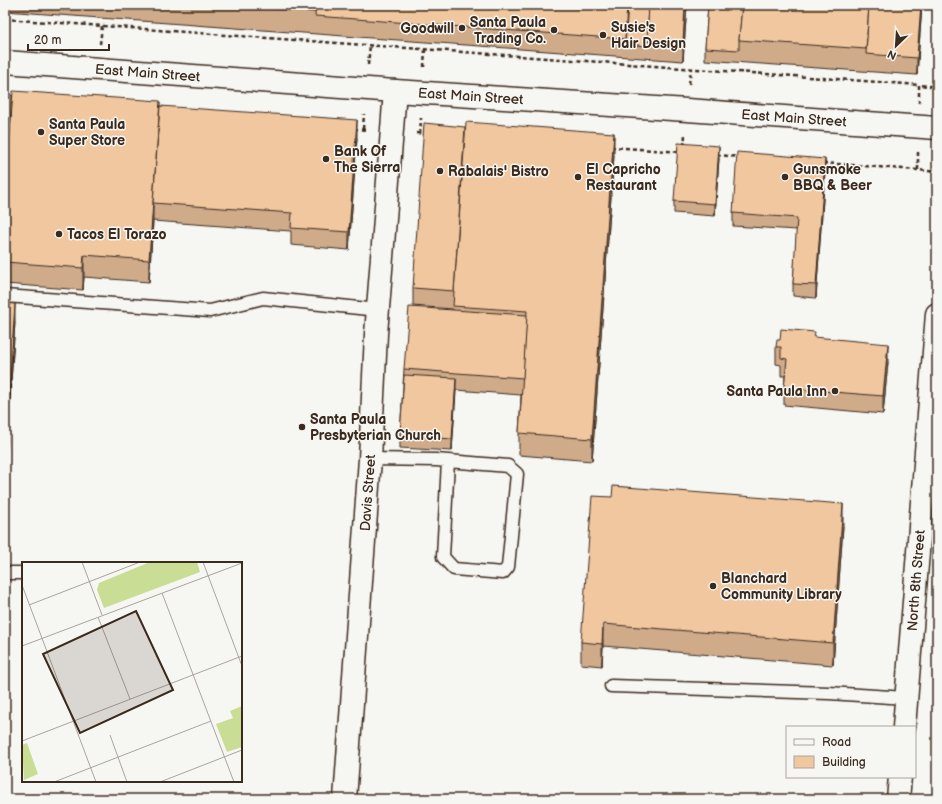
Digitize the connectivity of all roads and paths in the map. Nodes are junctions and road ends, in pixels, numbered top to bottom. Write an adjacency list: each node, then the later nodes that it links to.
1 (5, 19): 3 (path)
2 (5, 62): 4 (street, East Main Street)
3 (919, 85)
4 (395, 91): 6 (street, East Main Street); 7 (street, Davis Street)
5 (347, 128): 7 (path)
6 (937, 128)
7 (392, 131): 8 (path); 16 (street, Davis Street)
8 (428, 134)
9 (606, 147): 10 (path)
10 (684, 153)
11 (715, 155): 12 (path)
12 (746, 157)
13 (816, 162): 14 (path)
14 (918, 170)
15 (5, 296): 16 (lane)
16 (378, 310): 18 (street, Davis Street)
17 (937, 314): 23 (street, North 8th Street)
18 (370, 459): 19 (lane); 26 (street, Davis Street)
19 (448, 462): 19 (lane)
20 (5, 573): 21 (lane)
21 (22, 573)
22 (611, 686): 23 (lane)
23 (906, 698): 24 (street, North 8th Street)
24 (904, 726)
25 (900, 778): 27 (street)
26 (345, 799)
27 (898, 799)

